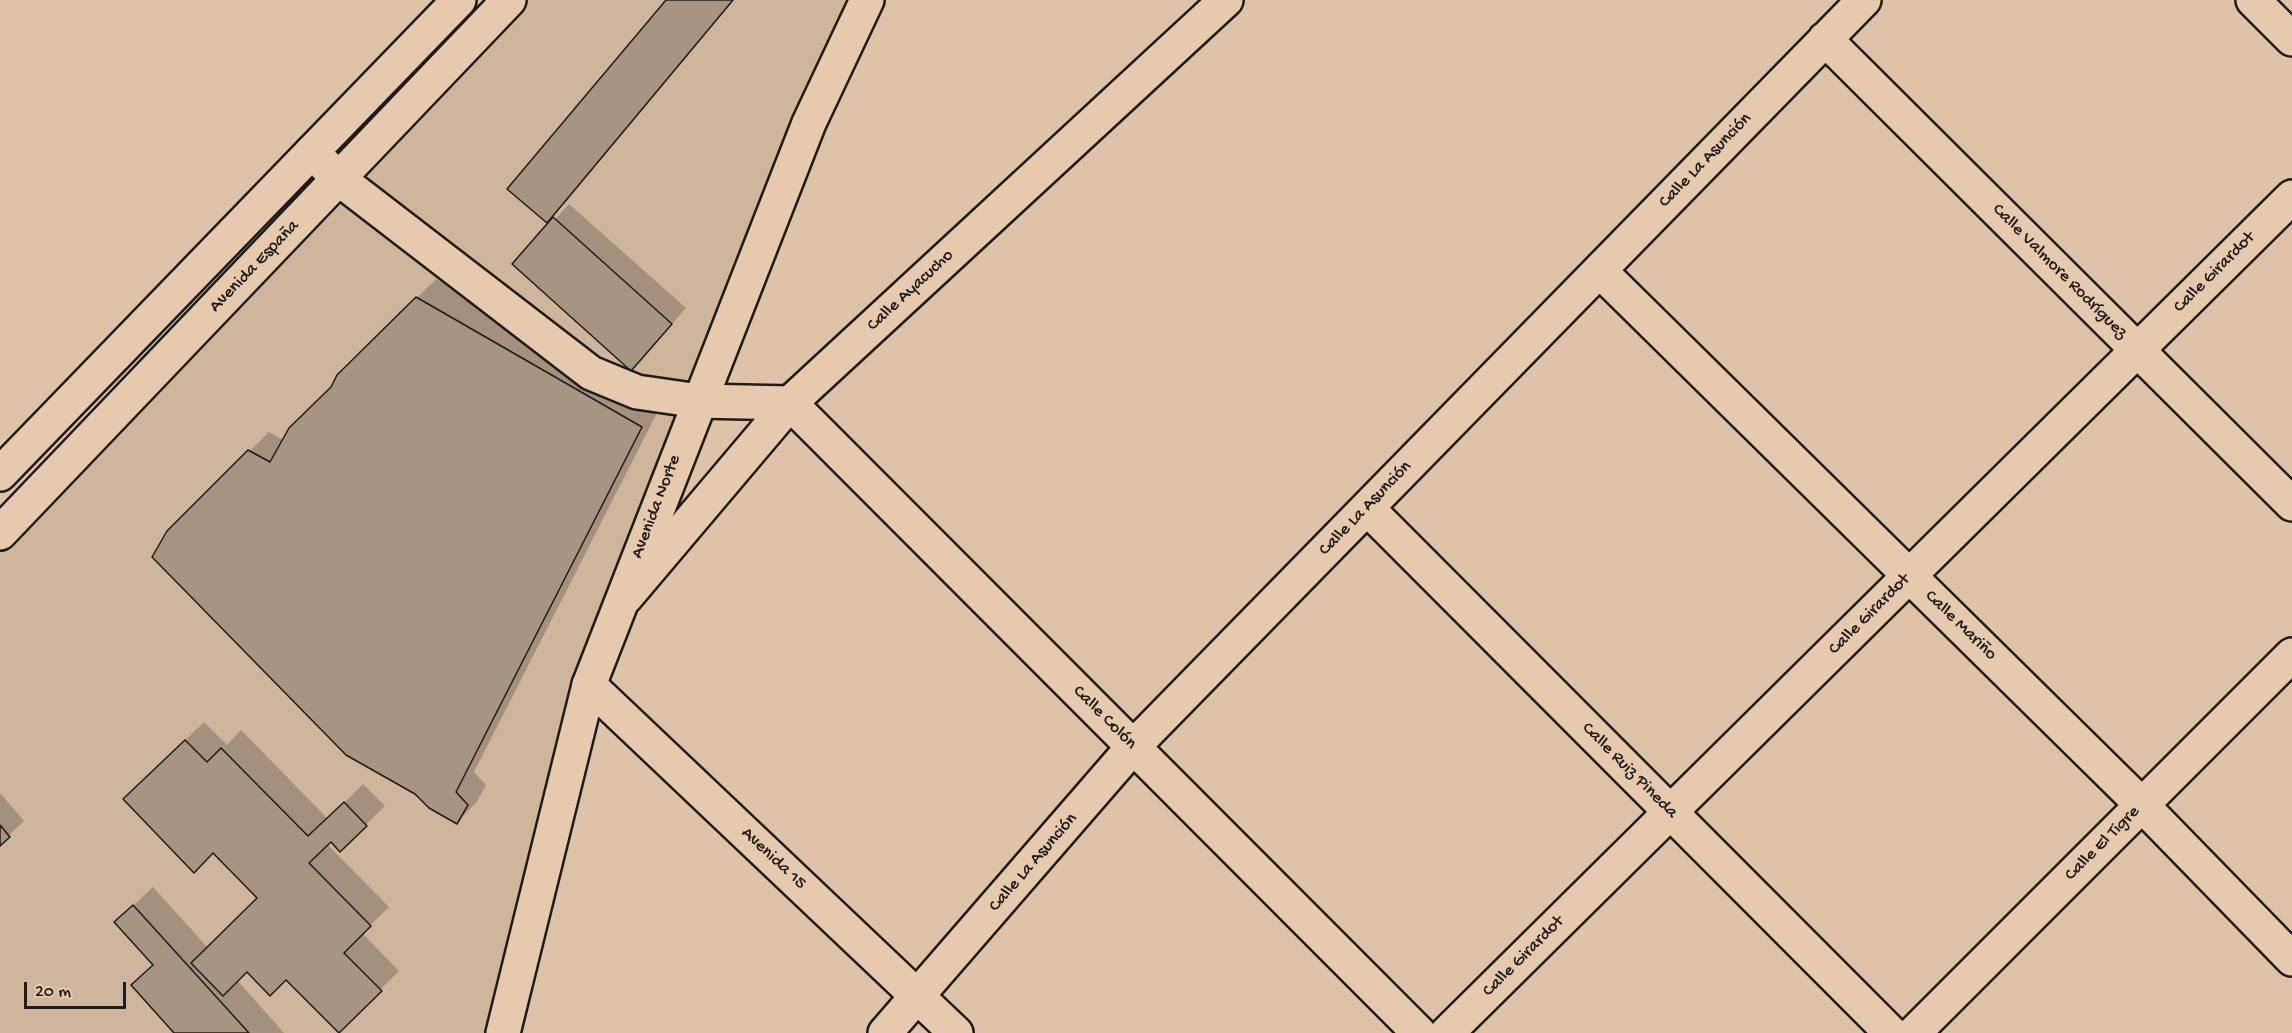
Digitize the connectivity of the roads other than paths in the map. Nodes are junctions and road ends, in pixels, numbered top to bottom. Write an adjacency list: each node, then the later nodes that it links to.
1 (459, 0): 9 (main road)
2 (509, 0): 10 (main road, Avenida España)
3 (867, 0): 14 (main road, Avenida Norte)
4 (1226, 0): 15 (main road, Calle Ayacucho)
5 (1864, 0): 7 (main road, Calle La Asunción)
6 (2253, 0): 8 (main road)
7 (1826, 39): 12 (main road, Calle La Asunción); 13 (main road, Calle Valmore Rodríguez)
8 (2292, 39)
9 (312, 152): 10 (main road); 16 (main road)
10 (339, 179): 14 (main road); 19 (main road, Avenida España)
11 (2292, 197): 13 (main road, Calle Girardot)
12 (1600, 271): 18 (main road, Calle La Asunción); 20 (main road, Calle Mariño)
13 (2137, 350): 17 (main road, Calle Valmore Rodríguez); 20 (main road, Calle Girardot)
14 (699, 401): 15 (main road); 21 (main road, Avenida Norte)
15 (790, 403): 21 (main road, Calle Ayacucho); 24 (main road, Calle Colón)
16 (0, 474)
17 (2292, 504)
18 (1367, 508): 24 (main road, Calle La Asunción); 26 (main road, Calle Ruiz Pineda)
19 (0, 532)
20 (1909, 576): 25 (main road, Calle Mariño); 26 (main road, Calle Girardot)
21 (619, 605): 23 (main road, Avenida Norte)
22 (2292, 655): 25 (main road, Calle El Tigre)
23 (589, 685): 28 (main road, Avenida 15); 29 (main road, Avenida Norte)
24 (1133, 747): 28 (main road, Calle La Asunción); 32 (main road, Calle Colón)
25 (2142, 805): 27 (main road, Calle Mariño); 35 (main road, Calle El Tigre)
26 (1670, 812): 33 (main road, Calle Girardot); 34 (main road, Calle Ruiz Pineda)
27 (2292, 959)
28 (919, 996): 30 (main road, Calle La Asunción); 31 (main road, Avenida 15)
29 (503, 1033)
30 (885, 1033)
31 (956, 1033)
32 (1419, 1033)
33 (1447, 1033)
34 (1892, 1033)
35 (1914, 1033)

